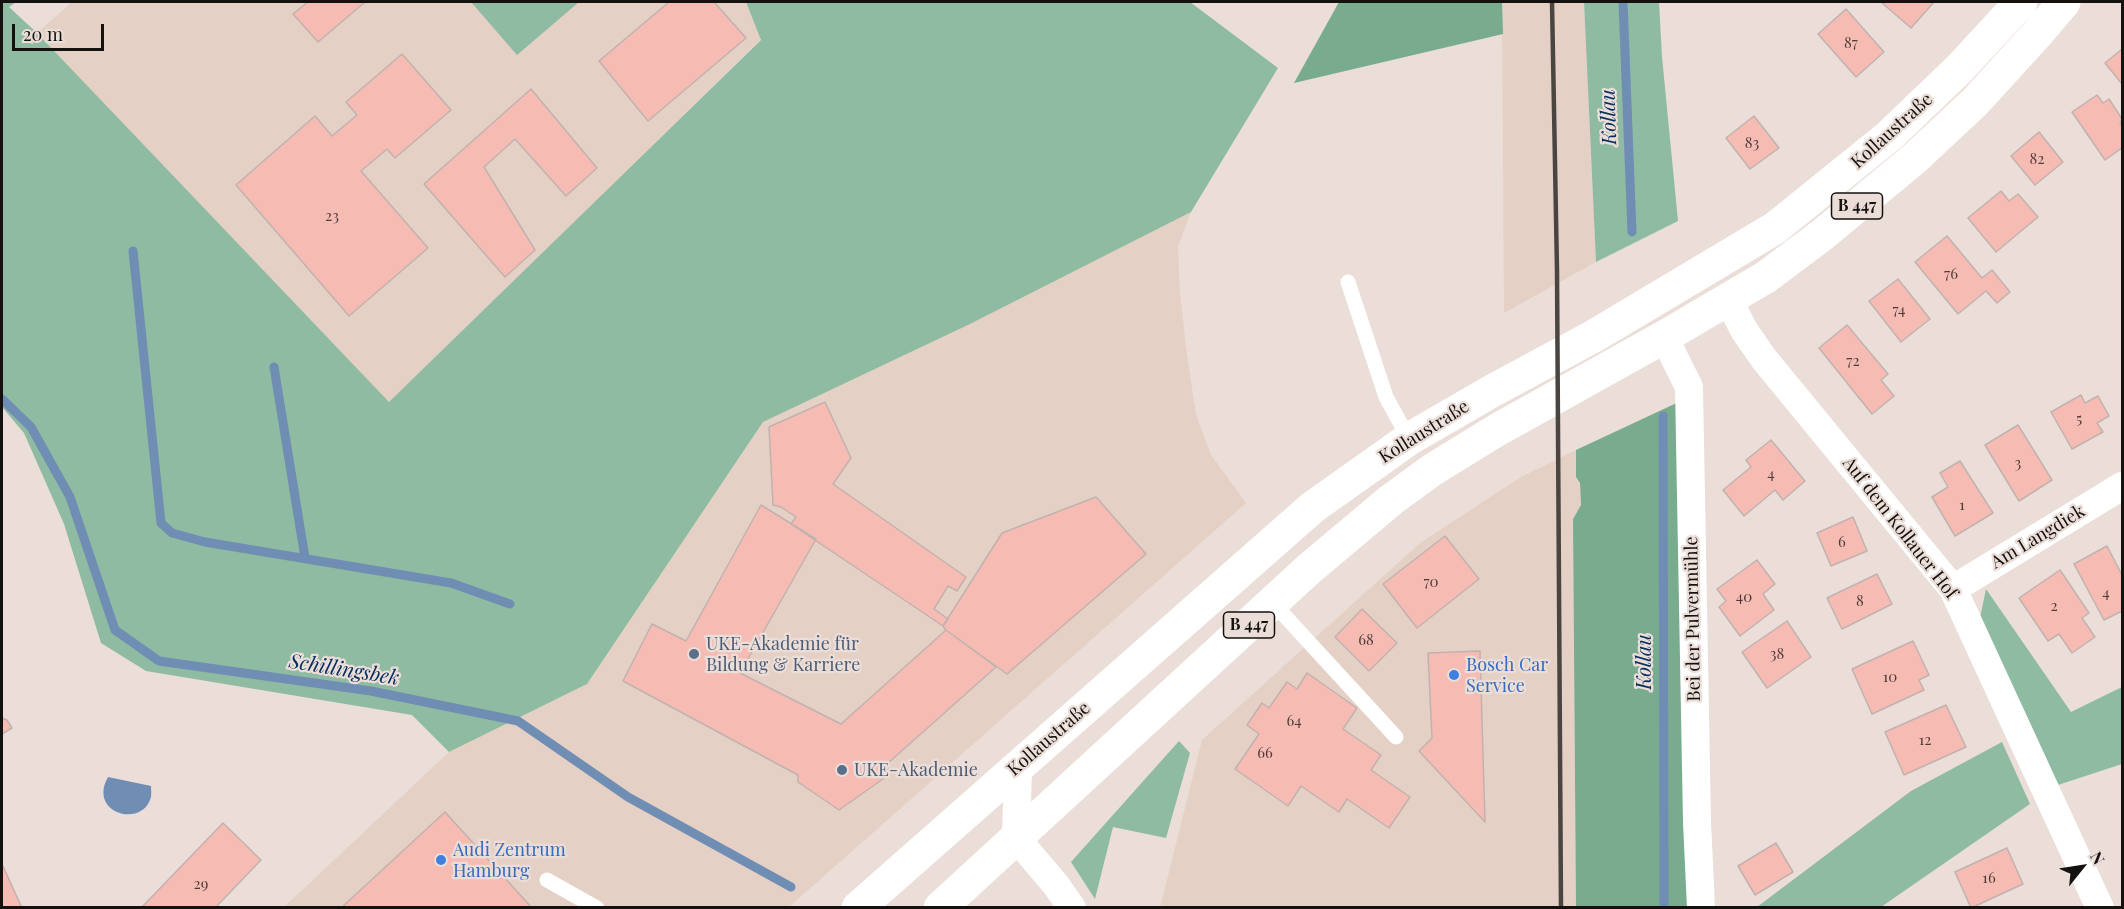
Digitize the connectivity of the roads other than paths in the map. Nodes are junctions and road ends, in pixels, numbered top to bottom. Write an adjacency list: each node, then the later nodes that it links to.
1 (2021, 2): 6 (main road, Kollaustraße / B 447)
2 (2064, 2): 4 (main road, Kollaustraße / B 447)
3 (1348, 282): 6 (lane)
4 (1728, 299): 5 (main road, Kollaustraße / B 447); 8 (street, Auf dem Kollauer Hof)
5 (1664, 337): 9 (main road, Kollaustraße / B 447); 18 (street, Bei der Pulvermühle)
6 (1409, 439): 11 (main road, Kollaustraße / B 447)
7 (2122, 486): 8 (street, Am Langdiek)
8 (1953, 589): 19 (street, Auf dem Kollauer Hof)
9 (1273, 603): 10 (lane); 12 (main road, Kollaustraße / B 447)
10 (1396, 737)
11 (1018, 767): 12 (street); 15 (main road, Kollaustraße / B 447)
12 (1016, 838): 16 (main road, Kollaustraße / B 447); 17 (street)
13 (547, 880): 14 (lane)
14 (597, 908)
15 (858, 908)
16 (940, 908)
17 (1072, 908)
18 (1701, 908)
19 (2100, 908)

